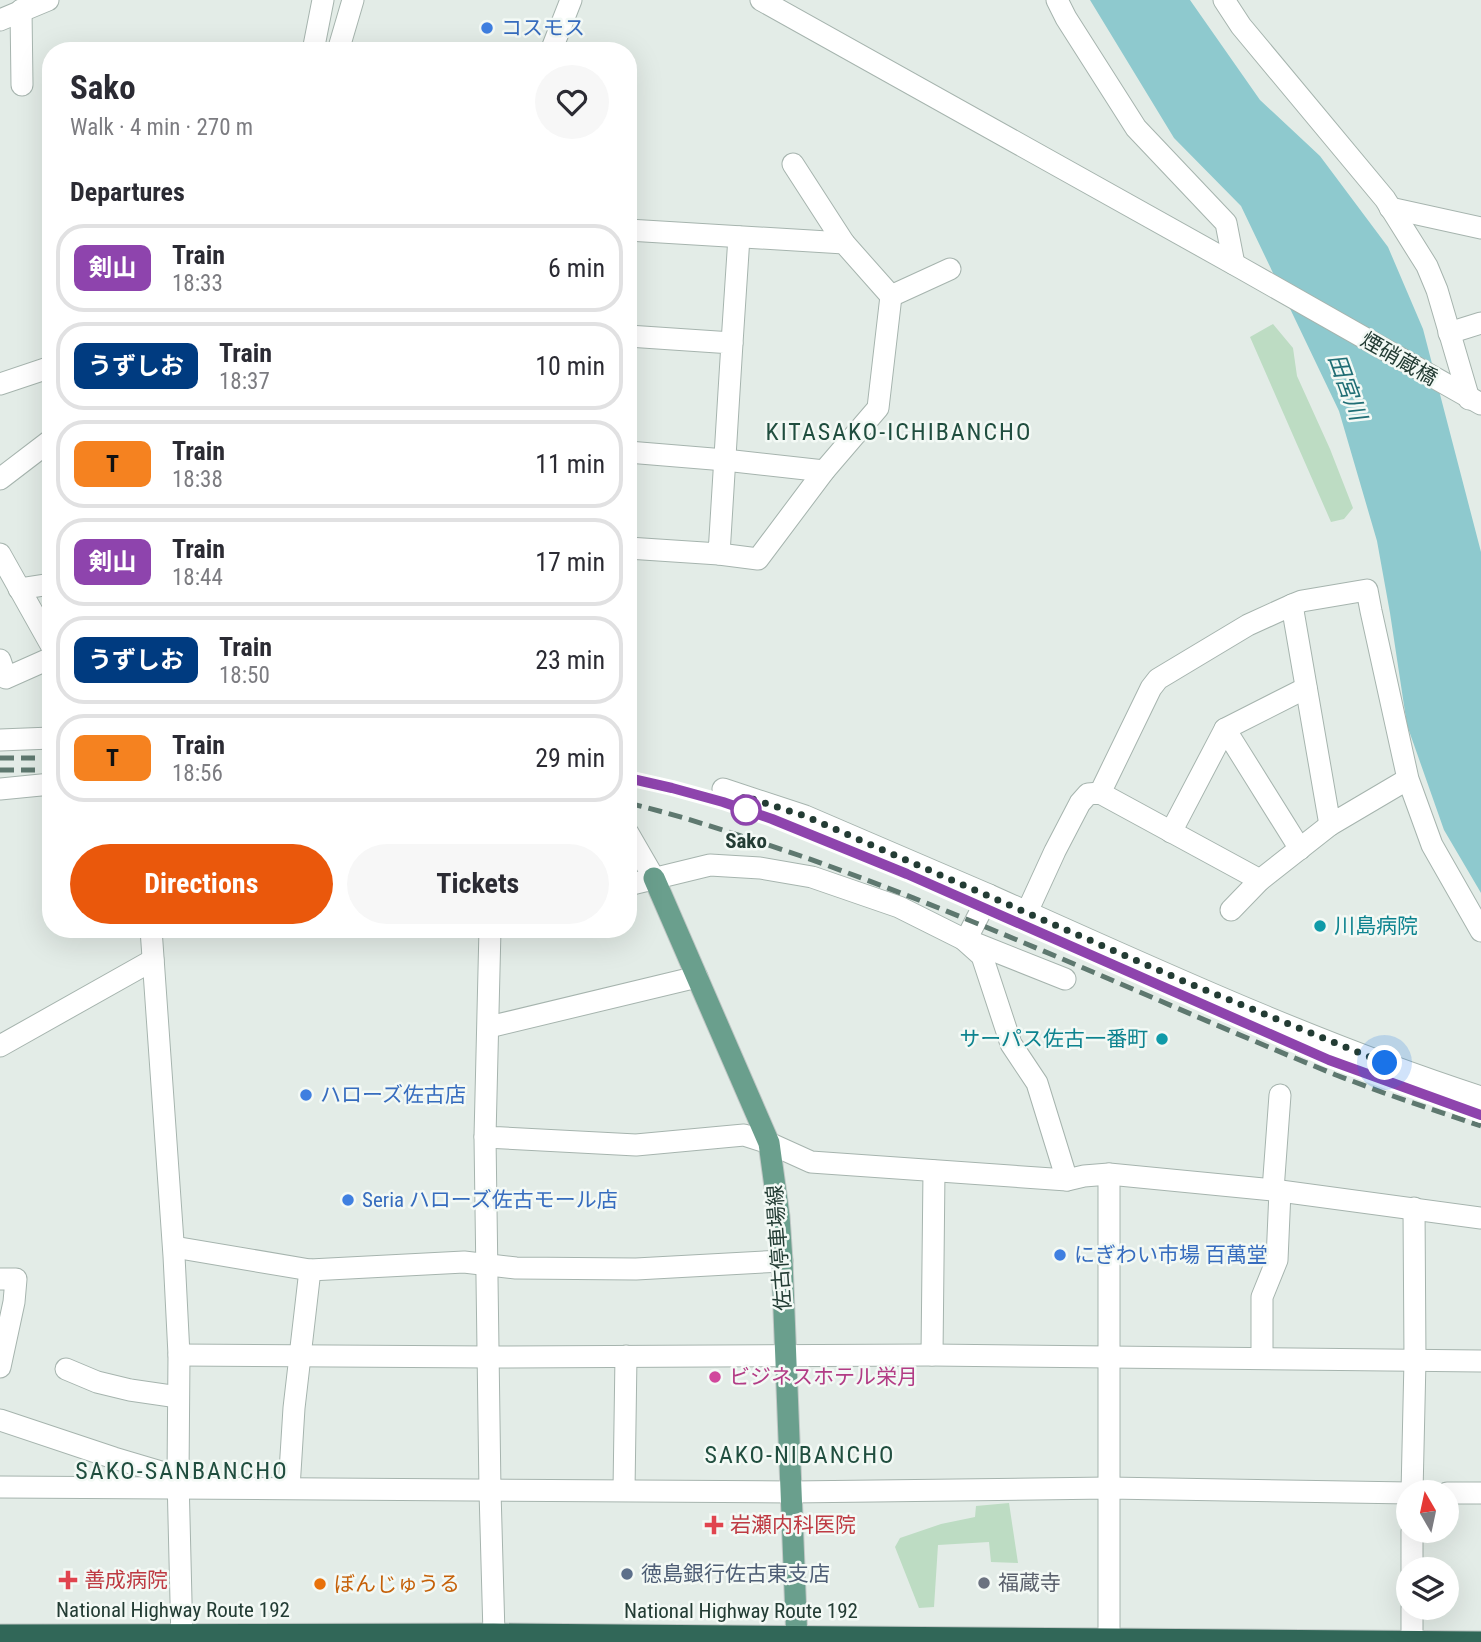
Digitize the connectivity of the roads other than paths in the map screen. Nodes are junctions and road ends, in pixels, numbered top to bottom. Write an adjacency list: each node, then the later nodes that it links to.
1 (48, 0): 8 (street)
2 (323, 0): 10 (street)
3 (354, 0): 11 (street)
4 (571, 0): 12 (street)
5 (761, 0): 20 (street, 煙硝蔵橋)
6 (1057, 0): 20 (street)
7 (1228, 1): 15 (street)
8 (21, 10): 9 (street); 13 (street)
9 (0, 20)
10 (315, 42)
11 (341, 42)
12 (555, 42)
13 (22, 85)
14 (793, 164): 19 (street)
15 (1390, 208): 16 (street); 24 (street)
16 (1481, 228)
17 (637, 231): 18 (street)
18 (739, 237): 19 (street); 26 (street)
19 (845, 243): 22 (street)
20 (1238, 266): 29 (street, 煙硝蔵橋)
21 (950, 269): 22 (street)
22 (891, 296): 33 (street)
23 (1481, 323): 24 (street)
24 (1450, 332): 29 (street)
25 (637, 337): 26 (street)
26 (732, 343): 32 (street)
27 (42, 370): 28 (street)
28 (0, 384)
29 (1475, 402)
30 (42, 447): 34 (street)
31 (637, 453): 32 (street)
32 (725, 460): 33 (street); 37 (street)
33 (824, 471): 37 (street)
34 (0, 479)
35 (637, 549): 37 (street)
36 (0, 554): 39 (street)
37 (719, 554)
38 (42, 585): 39 (street)
39 (19, 589): 41 (street)
40 (1292, 605): 44 (street); 48 (street); 52 (street)
41 (42, 629)
42 (0, 660): 43 (street)
43 (42, 662)
44 (1306, 688): 45 (street); 53 (street)
45 (1225, 729): 54 (street); 56 (street)
46 (42, 738): 47 (street)
47 (0, 740)
48 (1408, 779): 53 (street); 63 (street)
49 (42, 785): 50 (street)
50 (0, 789)
51 (723, 789): 60 (street)
52 (1100, 793): 54 (street); 62 (street)
53 (1330, 825): 56 (street)
54 (1171, 832): 58 (street)
55 (637, 849): 57 (street)
56 (1300, 849): 58 (street)
57 (654, 878): 59 (street); 66 (street); 68 (main road, 佐古停車場線)
58 (1260, 880): 61 (street)
59 (637, 884)
60 (989, 895): 62 (street); 66 (street)
61 (1231, 910)
62 (1027, 912): 73 (street)
63 (1481, 931)
64 (151, 938): 67 (street)
65 (490, 938): 70 (street)
66 (964, 939): 69 (street); 78 (street)
67 (153, 960): 71 (street); 82 (street)
68 (697, 977): 70 (street); 75 (main road, 佐古停車場線)
69 (1065, 979)
70 (488, 1027): 74 (street)
71 (0, 1046)
72 (1280, 1095): 79 (street)
73 (1481, 1097)
74 (485, 1137): 75 (street); 84 (street)
75 (769, 1143): 76 (street); 83 (main road, 佐古停車場線)
76 (934, 1171): 78 (street); 89 (street)
77 (1110, 1174): 78 (street); 79 (street); 93 (street)
78 (1068, 1180)
79 (1277, 1191): 80 (street); 94 (street)
80 (1414, 1208): 81 (street); 95 (street)
81 (1481, 1218)
82 (174, 1247): 85 (street); 87 (street)
83 (782, 1261): 84 (street); 92 (main road, 佐古停車場線)
84 (487, 1265): 85 (street); 91 (street)
85 (310, 1270): 88 (street)
86 (0, 1279): 97 (street)
87 (178, 1355): 88 (street); 99 (street)
88 (300, 1355): 91 (street); 104 (street)
89 (932, 1355): 92 (street); 93 (street)
90 (626, 1356): 91 (street); 92 (street); 106 (street)
91 (489, 1357): 107 (street)
92 (787, 1357): 108 (main road, 佐古停車場線)
93 (1109, 1357): 94 (street); 105 (street)
94 (1262, 1359): 95 (street)
95 (1415, 1360): 96 (street); 101 (street)
96 (1481, 1360)
97 (0, 1367)
98 (66, 1369): 99 (street)
99 (178, 1397): 102 (street)
100 (0, 1420): 102 (street)
101 (1410, 1480)
102 (178, 1482): 103 (street); 104 (street); 116 (street)
103 (0, 1487)
104 (289, 1488): 107 (street)
105 (1108, 1488): 108 (street); 109 (street); 115 (street)
106 (624, 1490): 107 (street); 108 (street)
107 (489, 1491): 113 (street)
108 (792, 1492): 117 (main road, 佐古停車場線)
109 (1396, 1493)
110 (1460, 1493): 111 (street)
111 (1481, 1493)
112 (1412, 1620): 118 (street)
113 (494, 1633): 116 (highway, National Highway Route 192); 117 (highway, National Highway Route 192)
114 (0, 1635): 116 (highway, National Highway Route 192)
115 (1108, 1637): 117 (highway, National Highway Route 192); 118 (highway, National Highway Route 192)
116 (182, 1638)
117 (797, 1639)
118 (1412, 1642): 119 (highway, National Highway Route 192)
119 (1481, 1642)

